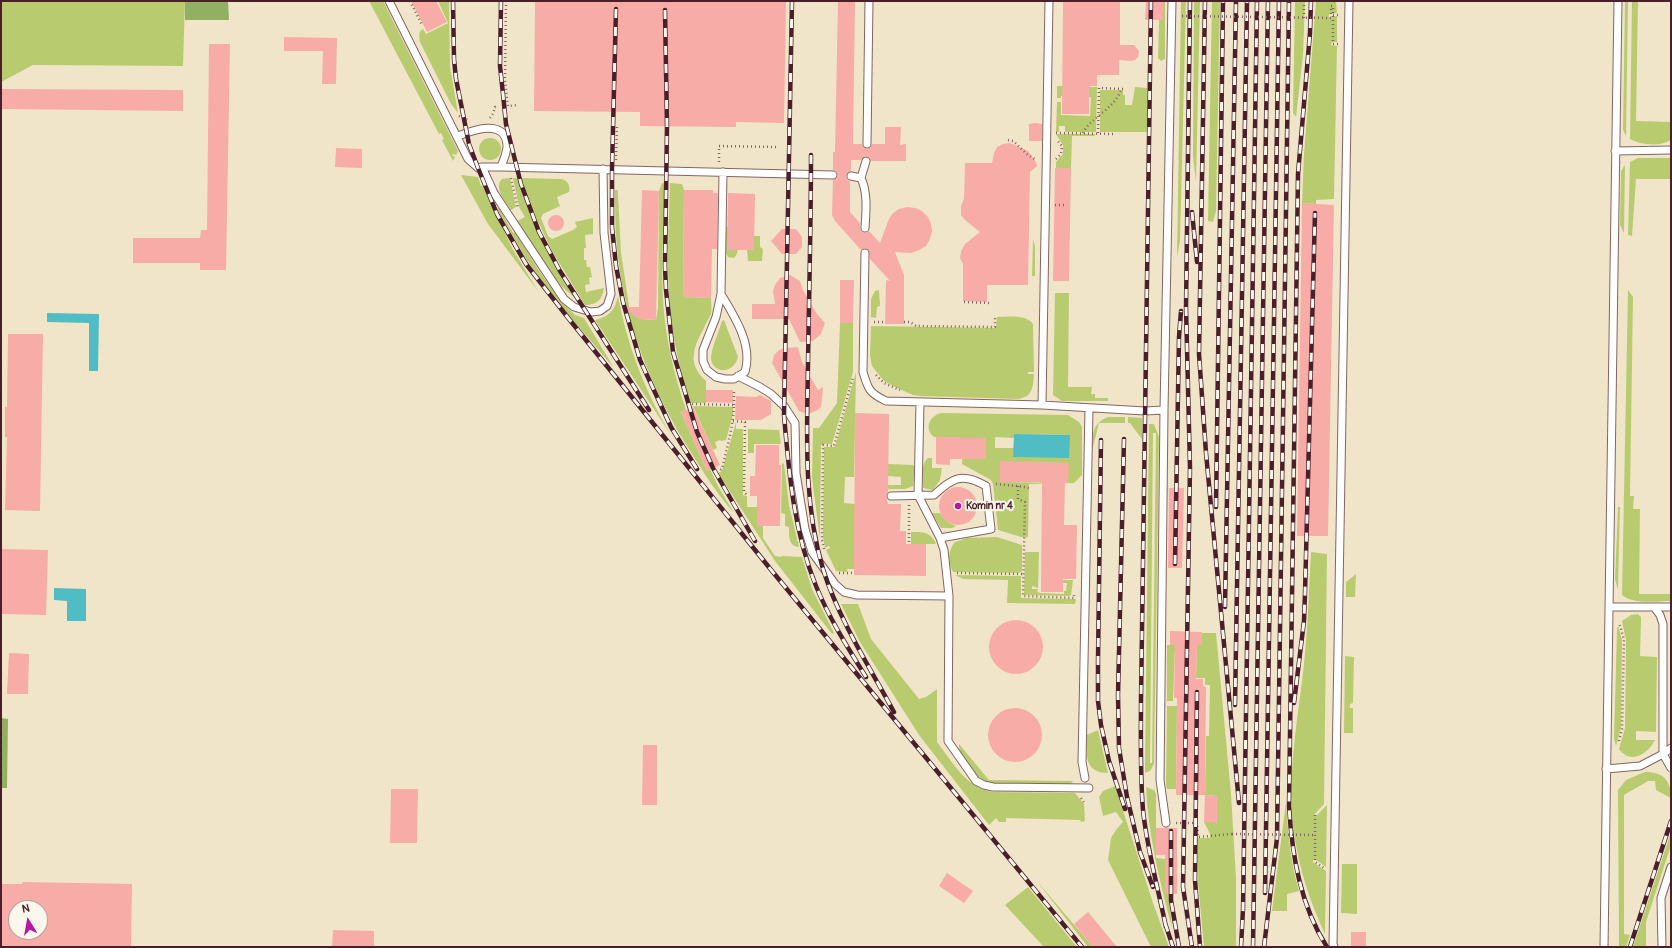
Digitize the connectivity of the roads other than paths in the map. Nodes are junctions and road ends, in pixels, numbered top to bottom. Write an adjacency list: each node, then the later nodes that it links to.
1 (389, 1): 7 (lane)
2 (869, 1): 8 (lane)
3 (1050, 1): 24 (lane)
4 (1172, 1): 26 (lane)
5 (1349, 1): 42 (lane)
6 (1618, 1): 10 (lane)
7 (458, 136): 12 (lane); 13 (lane)
8 (867, 144)
9 (1671, 150): 10 (lane)
10 (1615, 151): 31 (lane)
11 (866, 161): 18 (lane)
12 (482, 167): 13 (lane); 14 (lane)
13 (501, 167): 14 (lane)
14 (603, 169): 15 (lane)
15 (721, 169): 16 (lane); 21 (lane)
16 (833, 175)
17 (850, 176): 18 (lane)
18 (860, 178): 19 (lane)
19 (865, 228)
20 (865, 254): 23 (lane)
21 (721, 294): 22 (lane); 22 (lane)
22 (736, 378): 30 (lane)
23 (920, 402): 24 (lane); 27 (lane)
24 (1042, 405): 25 (lane)
25 (1089, 408): 26 (lane); 38 (lane)
26 (1164, 410): 40 (lane)
27 (918, 495): 28 (lane); 29 (lane); 29 (lane)
28 (891, 496)
29 (940, 538): 30 (lane)
30 (949, 596): 39 (lane)
31 (1609, 607): 32 (lane); 37 (lane)
32 (1654, 607): 33 (lane); 35 (lane)
33 (1670, 608)
34 (1671, 748): 35 (lane)
35 (1662, 754): 36 (lane); 37 (lane)
36 (1671, 768)
37 (1606, 769): 43 (lane)
38 (1086, 778)
39 (1089, 788)
40 (1166, 823)
41 (1671, 867): 44 (lane)
42 (1334, 947)
43 (1604, 947)
44 (1662, 947)

